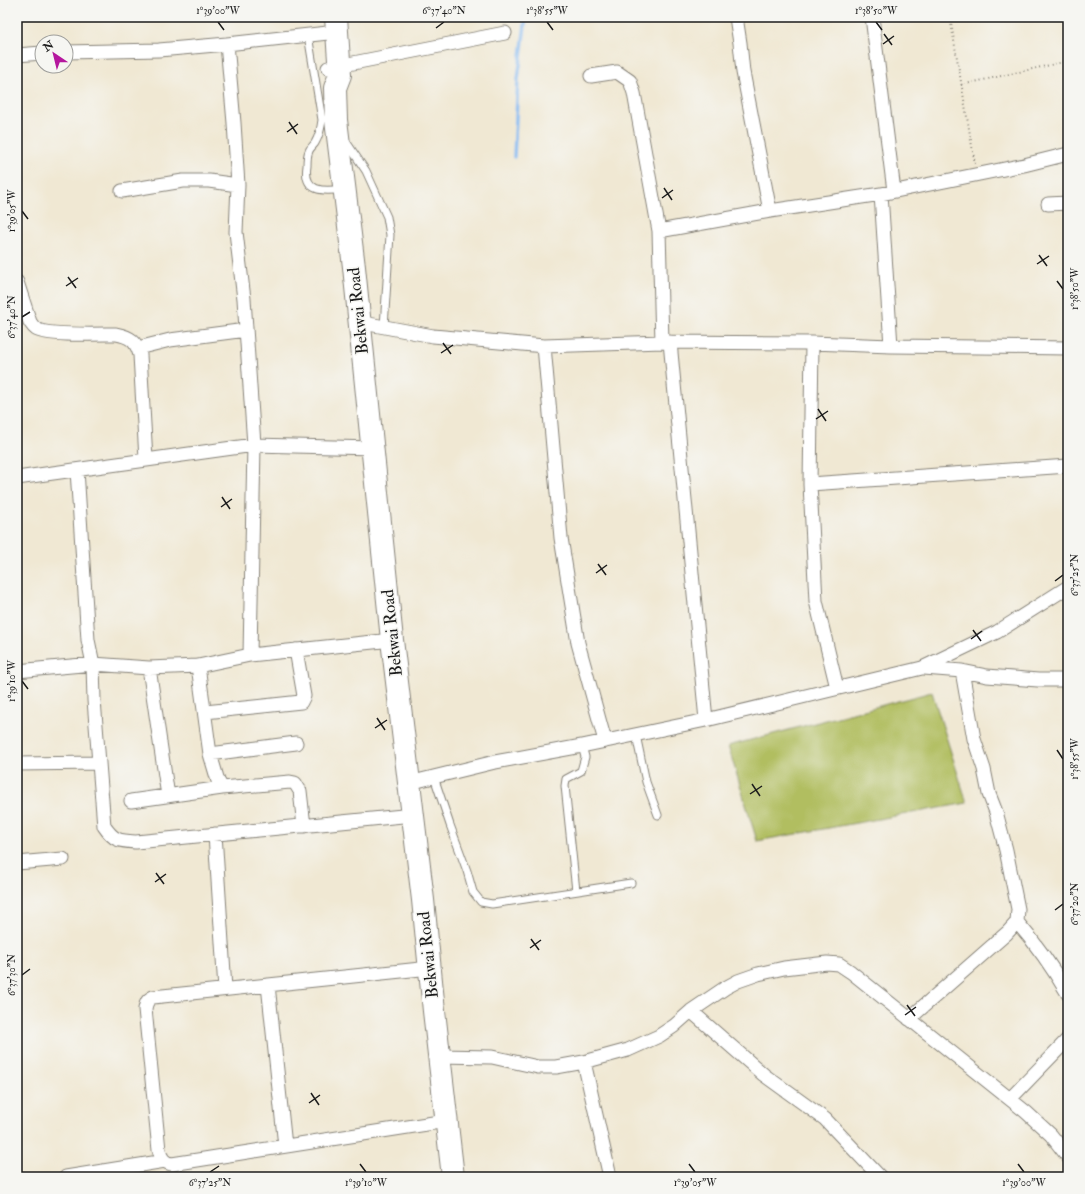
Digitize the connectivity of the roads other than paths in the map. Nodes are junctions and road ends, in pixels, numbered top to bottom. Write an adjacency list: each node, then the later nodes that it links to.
1 (736, 17): 20 (street)
2 (872, 17): 16 (street)
3 (326, 27): 5 (street); 9 (highway, Bekwai Road); 11 (lane)
4 (505, 34): 9 (street)
5 (227, 44): 6 (street); 13 (street)
6 (74, 52)
7 (34, 54): 8 (street)
8 (17, 55)
9 (333, 67): 11 (highway, Bekwai Road)
10 (591, 76): 21 (street)
11 (332, 123): 14 (highway, Bekwai Road); 14 (lane); 24 (lane)
12 (1068, 154): 16 (street)
13 (238, 185): 15 (street); 25 (street)
14 (344, 188): 23 (highway, Bekwai Road)
15 (122, 191)
16 (894, 191): 17 (street)
17 (880, 194): 20 (street); 29 (street)
18 (1068, 203): 19 (street)
19 (1048, 204)
20 (770, 211): 21 (street)
21 (659, 231): 26 (street)
22 (17, 282): 30 (street)
23 (358, 322): 24 (street); 33 (highway, Bekwai Road)
24 (384, 326): 28 (street)
25 (246, 330): 30 (street); 32 (street)
26 (666, 342): 27 (street); 28 (street); 52 (street)
27 (812, 343): 29 (street); 38 (street)
28 (544, 346): 54 (street)
29 (891, 346): 31 (street)
30 (138, 348): 34 (street)
31 (1068, 348)
32 (254, 445): 33 (street); 34 (street); 42 (street)
33 (373, 448): 40 (highway, Bekwai Road)
34 (146, 459): 36 (street)
35 (1068, 466): 38 (street)
36 (77, 470): 37 (street); 43 (street)
37 (17, 478)
38 (810, 484): 50 (street)
39 (1068, 587): 46 (street)
40 (392, 640): 41 (street); 61 (highway, Bekwai Road)
41 (296, 650): 42 (street); 51 (street)
42 (250, 655): 44 (street)
43 (93, 664): 45 (street); 48 (street); 58 (street)
44 (198, 666): 45 (street); 51 (street)
45 (149, 668): 63 (street)
46 (922, 668): 47 (street); 50 (street)
47 (962, 670): 49 (street); 73 (street)
48 (17, 671)
49 (1068, 680)
50 (836, 688): 52 (street)
51 (205, 712): 57 (street)
52 (706, 720): 53 (street)
53 (636, 735): 54 (street); 65 (lane)
54 (605, 741): 56 (street)
55 (296, 743): 57 (street)
56 (582, 746): 60 (street); 72 (lane)
57 (210, 754): 62 (street)
58 (99, 763): 59 (street); 68 (street)
59 (17, 764)
60 (434, 777): 61 (street); 72 (lane)
61 (410, 783): 66 (highway, Bekwai Road)
62 (222, 788): 63 (street); 67 (street)
63 (168, 796): 64 (street)
64 (131, 801)
65 (658, 815)
66 (413, 816): 67 (street); 74 (highway, Bekwai Road)
67 (304, 826): 68 (street)
68 (215, 834): 76 (street)
69 (63, 859): 70 (street)
70 (17, 863)
71 (631, 883): 72 (lane)
72 (576, 891)
73 (1017, 922): 77 (street); 79 (street)
74 (430, 968): 75 (street); 81 (highway, Bekwai Road)
75 (268, 985): 76 (street); 85 (street)
76 (225, 989): 87 (street)
77 (1068, 994)
78 (691, 1011): 79 (street); 82 (street); 91 (street)
79 (910, 1019): 83 (street)
80 (1068, 1039): 83 (street)
81 (439, 1056): 82 (street); 84 (highway, Bekwai Road)
82 (584, 1062): 90 (street)
83 (1010, 1099): 86 (street)
84 (446, 1121): 85 (street); 89 (highway, Bekwai Road)
85 (285, 1146): 87 (street)
86 (1068, 1157)
87 (165, 1161): 88 (street)
88 (66, 1177)
89 (453, 1177)
90 (610, 1177)
91 (880, 1177)

